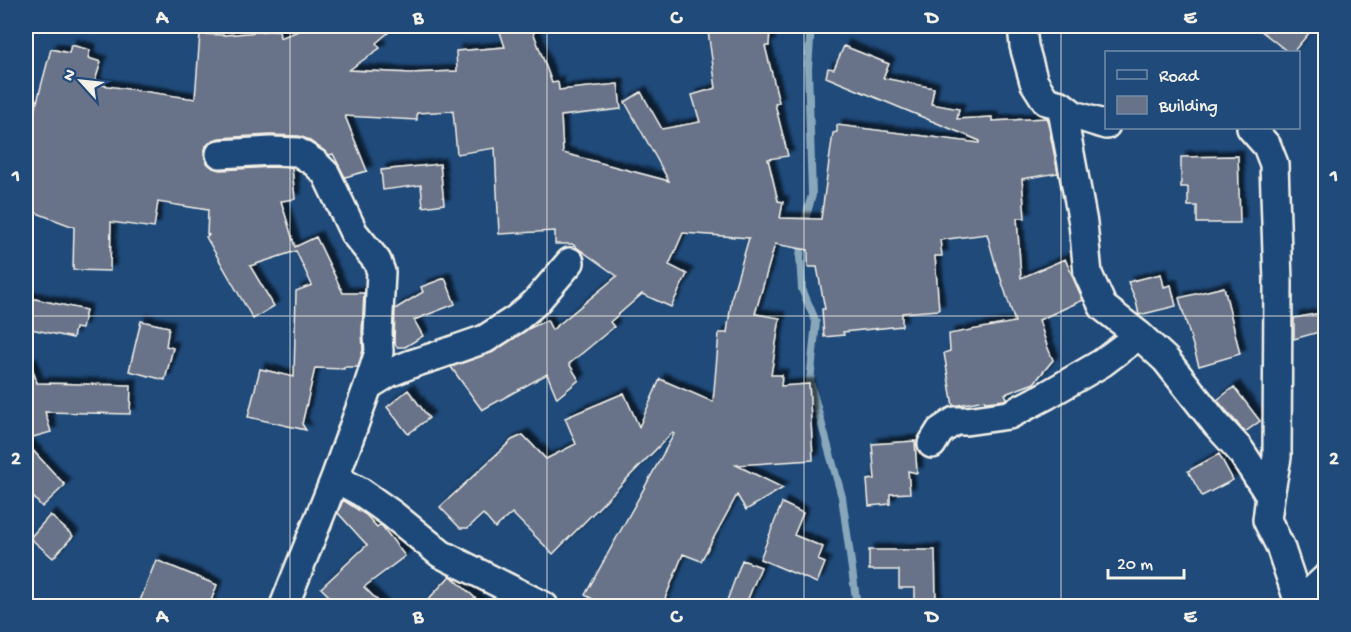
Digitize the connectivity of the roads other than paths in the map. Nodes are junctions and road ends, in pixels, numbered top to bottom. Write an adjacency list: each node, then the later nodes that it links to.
1 (1022, 26): 2 (street)
2 (1061, 105): 3 (street); 7 (street)
3 (1105, 124)
4 (1252, 129): 11 (street)
5 (220, 154): 8 (street)
6 (570, 262): 8 (street)
7 (1139, 335): 9 (street); 11 (street)
8 (368, 386): 10 (street)
9 (932, 444)
10 (335, 478): 13 (street); 14 (street)
11 (1270, 496): 16 (street)
12 (1326, 578): 16 (street)
13 (502, 597): 15 (street)
14 (284, 606)
15 (544, 606)
16 (1301, 606)

